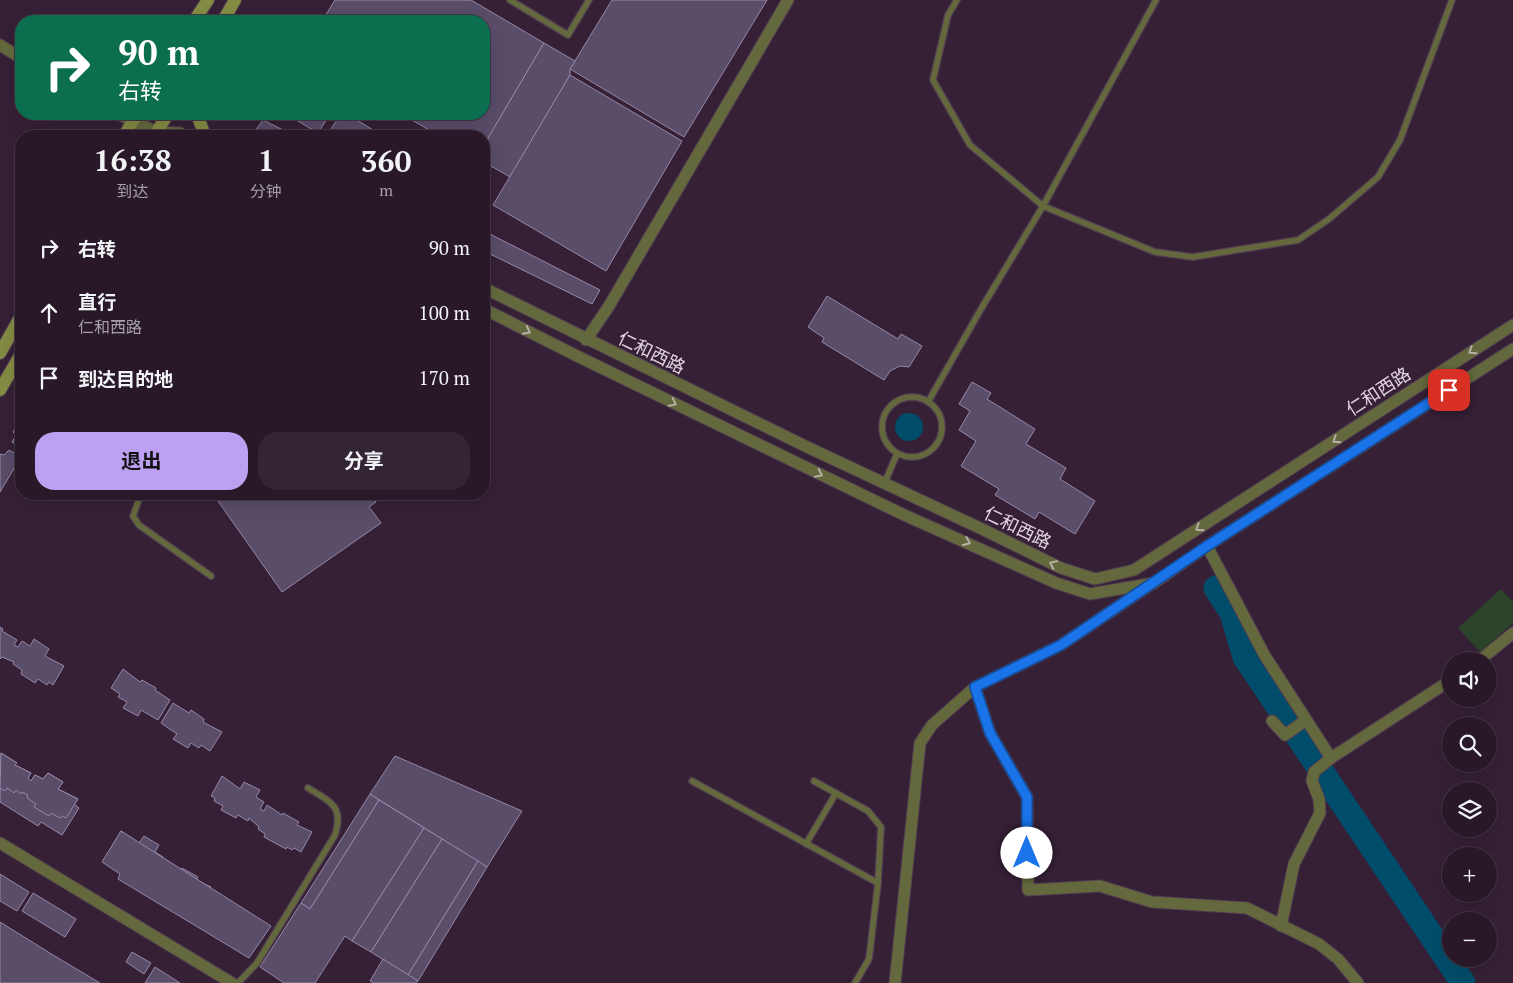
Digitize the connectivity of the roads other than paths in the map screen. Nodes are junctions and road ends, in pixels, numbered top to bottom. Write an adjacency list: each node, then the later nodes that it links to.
1 (208, 0): 9 (main road)
2 (235, 0): 10 (main road)
3 (510, 0): 4 (lane)
4 (589, 0)
5 (788, 0): 20 (street)
6 (957, 0): 15 (lane)
7 (1156, 0): 15 (lane)
8 (1452, 0): 15 (lane)
9 (198, 15)
10 (226, 15)
11 (0, 45): 12 (street)
12 (15, 54)
13 (139, 120): 14 (street)
14 (151, 130)
15 (1043, 206): 25 (lane)
16 (490, 291): 20 (street, 仁和西路)
17 (490, 312): 30 (street, 仁和西路, one-way to 30)
18 (1513, 325): 28 (street, 仁和西路, one-way to 28)
19 (15, 327): 22 (main road)
20 (586, 340): 27 (street, 仁和西路)
21 (1513, 349): 31 (street, 仁和西路)
22 (0, 353)
23 (15, 364): 24 (main road)
24 (0, 390)
25 (928, 402): 26 (lane); 26 (lane)
26 (897, 454): 27 (lane)
27 (884, 484): 28 (street, 仁和西路)
28 (909, 495): 30 (street)
29 (139, 500): 32 (lane)
30 (902, 514): 33 (street, 仁和西路, one-way to 33)
31 (1207, 546): 33 (street, 仁和西路); 39 (street)
32 (211, 576)
33 (1154, 583): 37 (street)
34 (1513, 633): 35 (street)
35 (1490, 652)
36 (1442, 686): 40 (street)
37 (975, 687): 48 (street); 52 (street)
38 (1272, 721): 39 (street)
39 (1305, 721): 40 (street)
40 (1329, 760): 48 (street)
41 (692, 781): 46 (lane)
42 (814, 782): 44 (lane)
43 (308, 788): 50 (lane)
44 (836, 793): 46 (lane); 47 (lane)
45 (0, 843): 49 (street)
46 (806, 844): 47 (lane)
47 (878, 883): 51 (lane)
48 (1281, 926): 53 (street)
49 (232, 983)
50 (238, 983)
51 (855, 983)
52 (895, 983)
53 (1358, 983)

